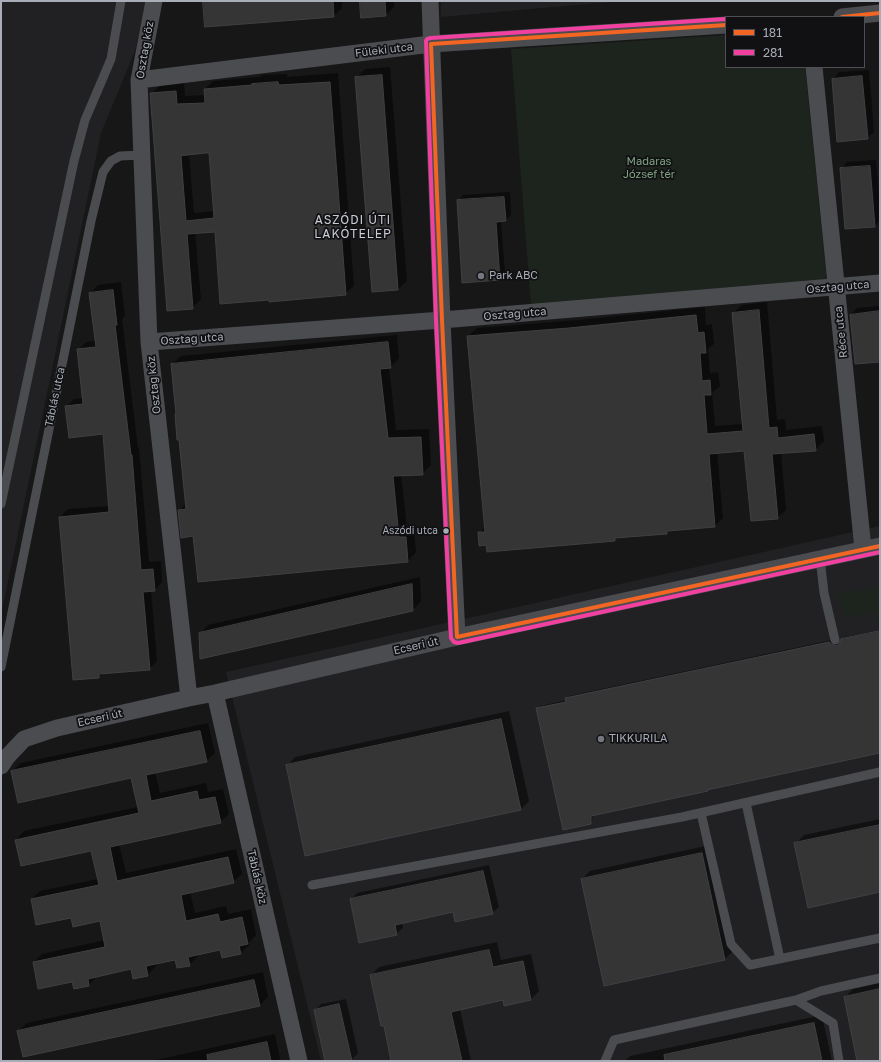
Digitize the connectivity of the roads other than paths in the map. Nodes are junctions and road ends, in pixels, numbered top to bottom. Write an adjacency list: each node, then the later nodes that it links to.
1 (120, 1): 15 (lane)
2 (154, 1): 9 (street, Osztag köz)
3 (430, 1): 7 (street)
4 (880, 14): 5 (street)
5 (855, 16)
6 (725, 25): 7 (street, Füleki utca)
7 (431, 44): 9 (street, Füleki utca); 13 (street)
8 (814, 68): 12 (street, Réce utca)
9 (139, 80): 10 (street, Osztag köz)
10 (142, 155): 14 (street, Osztag köz); 21 (lane, Táblás utca)
11 (880, 283): 12 (street, Osztag utca)
12 (836, 287): 13 (street, Osztag utca); 17 (street, Réce utca)
13 (442, 320): 14 (street, Osztag utca); 19 (street)
14 (149, 342): 23 (street, Osztag köz)
15 (1, 504)
16 (880, 546): 17 (street, Ecseri út)
17 (863, 549): 18 (street, Ecseri út)
18 (820, 558): 19 (street, Ecseri út); 20 (lane)
19 (457, 637): 22 (street, Ecseri út)
20 (835, 640)
21 (1, 667)
22 (215, 693): 23 (street, Ecseri út); 33 (street, Táblás köz)
23 (189, 698): 24 (street, Ecseri út)
24 (1, 766)
25 (880, 772): 26 (lane)
26 (746, 803): 27 (lane); 30 (lane)
27 (701, 813): 28 (lane); 30 (lane)
28 (312, 885)
29 (880, 938): 30 (lane)
30 (780, 959)
31 (880, 978): 32 (lane)
32 (796, 1000): 34 (lane); 35 (lane)
33 (299, 1061)
34 (605, 1061)
35 (840, 1061)

